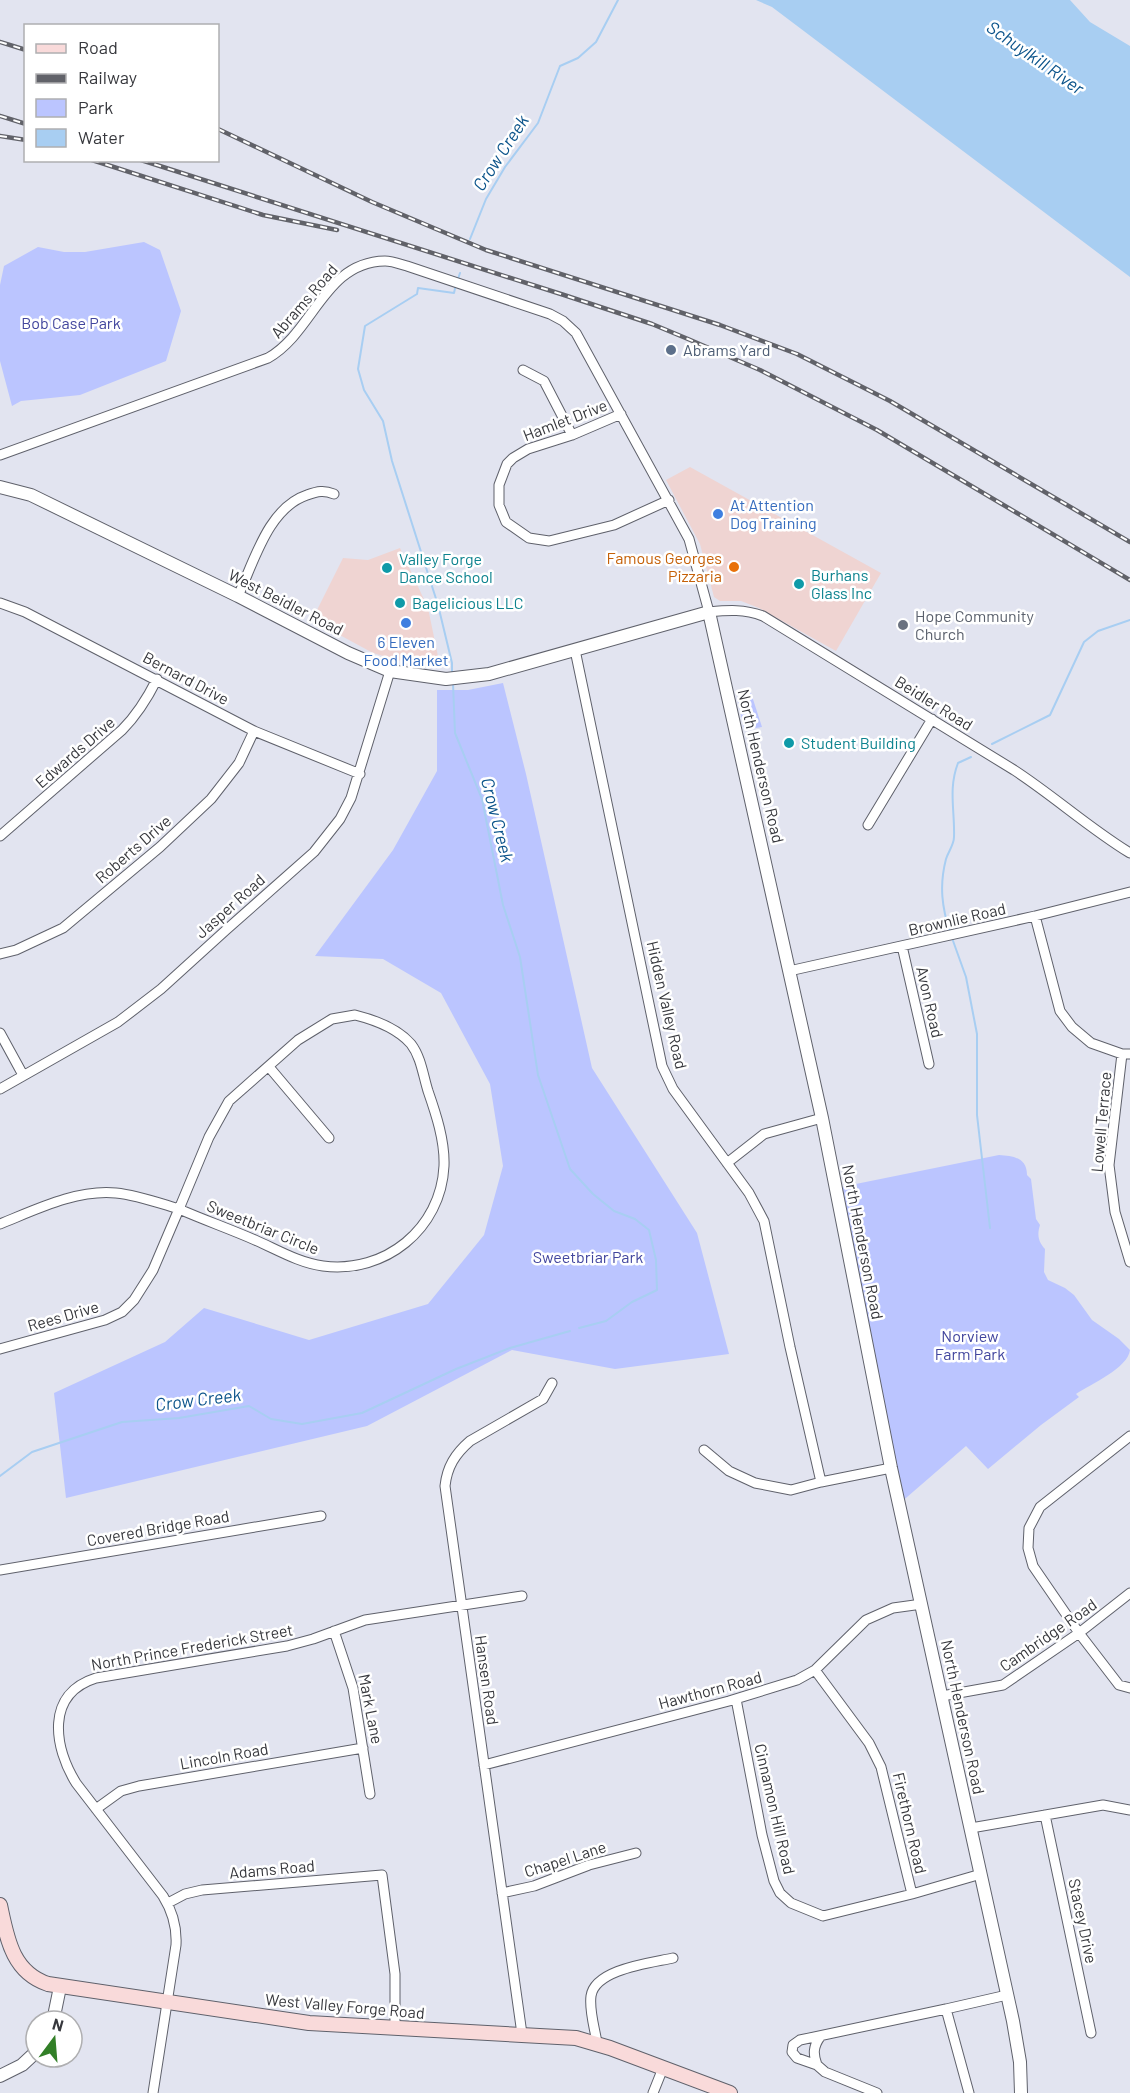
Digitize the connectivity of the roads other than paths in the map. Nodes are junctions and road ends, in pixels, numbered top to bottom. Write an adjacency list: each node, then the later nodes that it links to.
1 (523, 370): 3 (street)
2 (621, 414): 3 (street, Hamlet Drive); 4 (street, Abrams Road); 7 (street, North Henderson Road)
3 (572, 435): 7 (street, Hamlet Drive)
4 (0, 455)
5 (0, 486): 8 (street, West Beidler Road)
6 (334, 494): 8 (street)
7 (669, 500): 10 (street, North Henderson Road)
8 (238, 596): 12 (street, West Beidler Road)
9 (0, 603): 13 (street, Bernard Drive)
10 (709, 612): 11 (street, West Beidler Road); 14 (street, Beidler Road); 24 (street, North Henderson Road)
11 (575, 650): 12 (street, West Beidler Road); 33 (street, Hidden Valley Road)
12 (390, 671): 16 (street, Jasper Road)
13 (157, 680): 15 (street, Bernard Drive); 18 (street, Edwards Drive)
14 (932, 719): 17 (street); 19 (street, Beidler Road)
15 (254, 731): 16 (street, Bernard Drive); 23 (street, Roberts Drive)
16 (360, 774): 29 (street, Jasper Road)
17 (868, 825)
18 (0, 836)
19 (1130, 853)
20 (1130, 892): 21 (street, Brownlie Road)
21 (1035, 916): 22 (street, Brownlie Road); 26 (street)
22 (902, 946): 24 (street, Brownlie Road); 27 (street, Avon Road)
23 (0, 954)
24 (789, 971): 31 (street, North Henderson Road)
25 (0, 1033): 29 (street)
26 (1126, 1054): 36 (street, Lowell Terrace)
27 (929, 1065)
28 (268, 1067): 32 (street); 34 (street, Sweetbriar Circle); 34 (street, Sweetbriar Circle)
29 (23, 1075): 30 (street, Jasper Road)
30 (0, 1089)
31 (822, 1118): 33 (street); 41 (street, North Henderson Road)
32 (329, 1138)
33 (727, 1163): 42 (street, Hidden Valley Road)
34 (179, 1209): 35 (street); 37 (street, Rees Drive)
35 (0, 1224)
36 (1130, 1262)
37 (0, 1349)
38 (552, 1383): 48 (street, Hansen Road)
39 (1130, 1436): 50 (street)
40 (704, 1450): 42 (street)
41 (891, 1468): 42 (street); 47 (street, North Henderson Road)
42 (821, 1482)
43 (321, 1516): 44 (street, Covered Bridge Road)
44 (0, 1570)
45 (1130, 1593): 50 (street, Cambridge Road)
46 (522, 1596): 48 (street, North Prince Frederick Street)
47 (922, 1604): 51 (street, Hawthorn Road); 53 (street, North Henderson Road)
48 (461, 1605): 49 (street, North Prince Frederick Street); 56 (street, Hansen Road)
49 (334, 1631): 55 (street, Mark Lane); 58 (street, North Prince Frederick Street)
50 (1079, 1634): 52 (street); 53 (street, Cambridge Road)
51 (815, 1670): 54 (street, Hawthorn Road); 65 (street, Firethorn Road)
52 (1130, 1688)
53 (942, 1696): 61 (street, North Henderson Road)
54 (736, 1699): 56 (street, Hawthorn Road); 65 (street, Cinnamon Hill Road)
55 (363, 1748): 57 (street, Mark Lane); 58 (street, Lincoln Road)
56 (484, 1765): 64 (street, Hansen Road)
57 (370, 1794)
58 (96, 1809): 66 (street, North Prince Frederick Street)
59 (1130, 1810): 60 (street)
60 (1045, 1815): 61 (street); 75 (street, Stacey Drive)
61 (971, 1828): 63 (street, North Henderson Road)
62 (636, 1853): 64 (street, Chapel Lane)
63 (981, 1874): 65 (street, Cinnamon Hill Road); 70 (street, North Henderson Road)
64 (502, 1893): 76 (street, Hansen Road)
65 (912, 1894)
66 (168, 1903): 71 (street, North Prince Frederick Street); 74 (street, Adams Road)
67 (0, 1905): 69 (main road, West Valley Forge Road)
68 (673, 1958): 78 (street)
69 (60, 1986): 71 (main road, West Valley Forge Road); 72 (street)
70 (1007, 1995): 73 (street); 88 (street, North Henderson Road)
71 (167, 2002): 74 (main road, West Valley Forge Road); 83 (street, North Prince Frederick Street)
72 (55, 2009)
73 (946, 2009): 77 (street); 87 (street)
74 (395, 2028): 76 (main road, West Valley Forge Road)
75 (1091, 2033)
76 (522, 2034): 78 (main road, West Valley Forge Road)
77 (820, 2037): 80 (street); 80 (street)
78 (597, 2043): 81 (main road, West Valley Forge Road)
79 (24, 2064): 82 (street)
80 (816, 2065): 86 (street)
81 (663, 2068): 84 (street); 85 (main road, West Valley Forge Road)
82 (0, 2076)
83 (153, 2093)
84 (653, 2093)
85 (730, 2093)
86 (878, 2093)
87 (969, 2093)
88 (1021, 2093)

